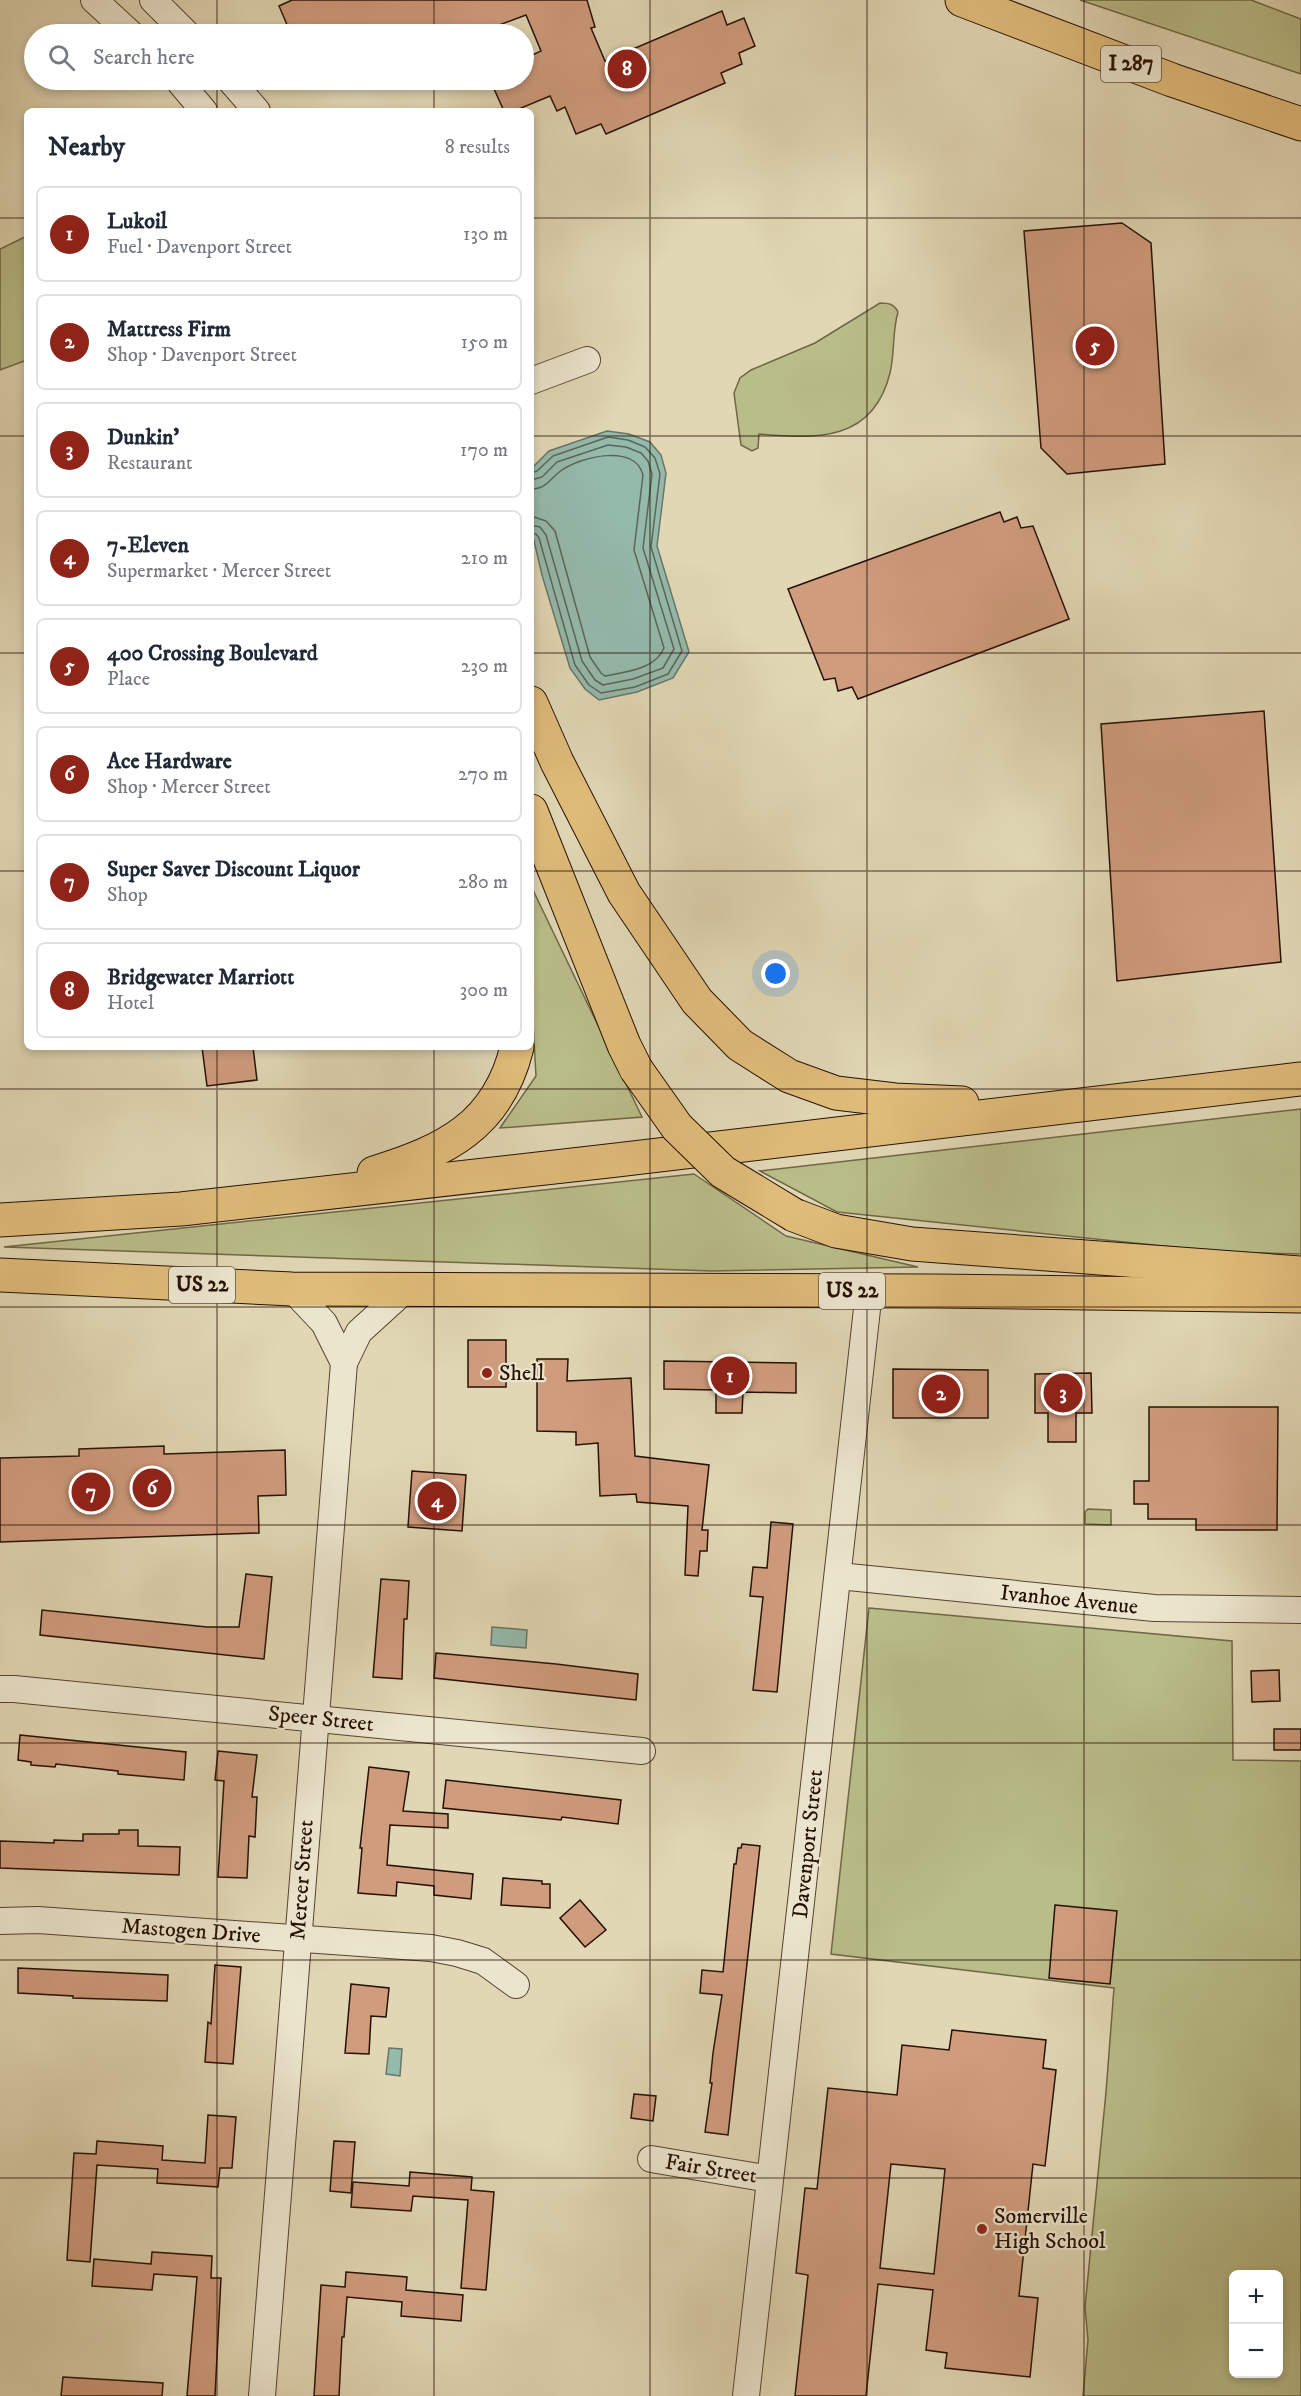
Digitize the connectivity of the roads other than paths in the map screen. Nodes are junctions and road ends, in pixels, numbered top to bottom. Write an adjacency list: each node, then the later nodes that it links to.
1 (94, 0): 4 (street)
2 (153, 0): 5 (street)
3 (962, 0): 10 (highway, I 287)
4 (120, 24)
5 (177, 24)
6 (186, 90): 8 (street)
7 (239, 90): 9 (street)
8 (201, 108)
9 (254, 108)
10 (1301, 124)
11 (587, 360): 12 (street)
12 (534, 380)
13 (534, 710): 17 (highway)
14 (534, 819): 20 (highway, bridge)
15 (516, 1050): 18 (highway)
16 (1301, 1079): 17 (highway)
17 (1051, 1108): 18 (highway)
18 (297, 1196): 19 (highway)
19 (0, 1220)
20 (1301, 1273)
21 (5, 1278): 22 (highway, US 22)
22 (292, 1289): 23 (highway, US 22); 26 (street)
23 (404, 1291): 24 (highway, US 22); 26 (street, Mercer Street)
24 (869, 1291): 25 (highway, US 22); 27 (street, Davenport Street)
25 (1301, 1296)
26 (344, 1364): 30 (street, Mercer Street)
27 (838, 1576): 28 (street, Ivanhoe Avenue); 36 (street, Davenport Street)
28 (1301, 1610)
29 (0, 1689): 30 (street, Speer Street)
30 (315, 1718): 31 (street, Speer Street); 33 (street, Mercer Street)
31 (642, 1751)
32 (0, 1921): 33 (street, Mastogen Drive)
33 (297, 1940): 34 (street, Mastogen Drive); 37 (street, Mercer Street)
34 (516, 1985)
35 (651, 2159): 36 (street, Fair Street)
36 (770, 2179): 38 (street, Davenport Street)
37 (262, 2396)
38 (746, 2396)

